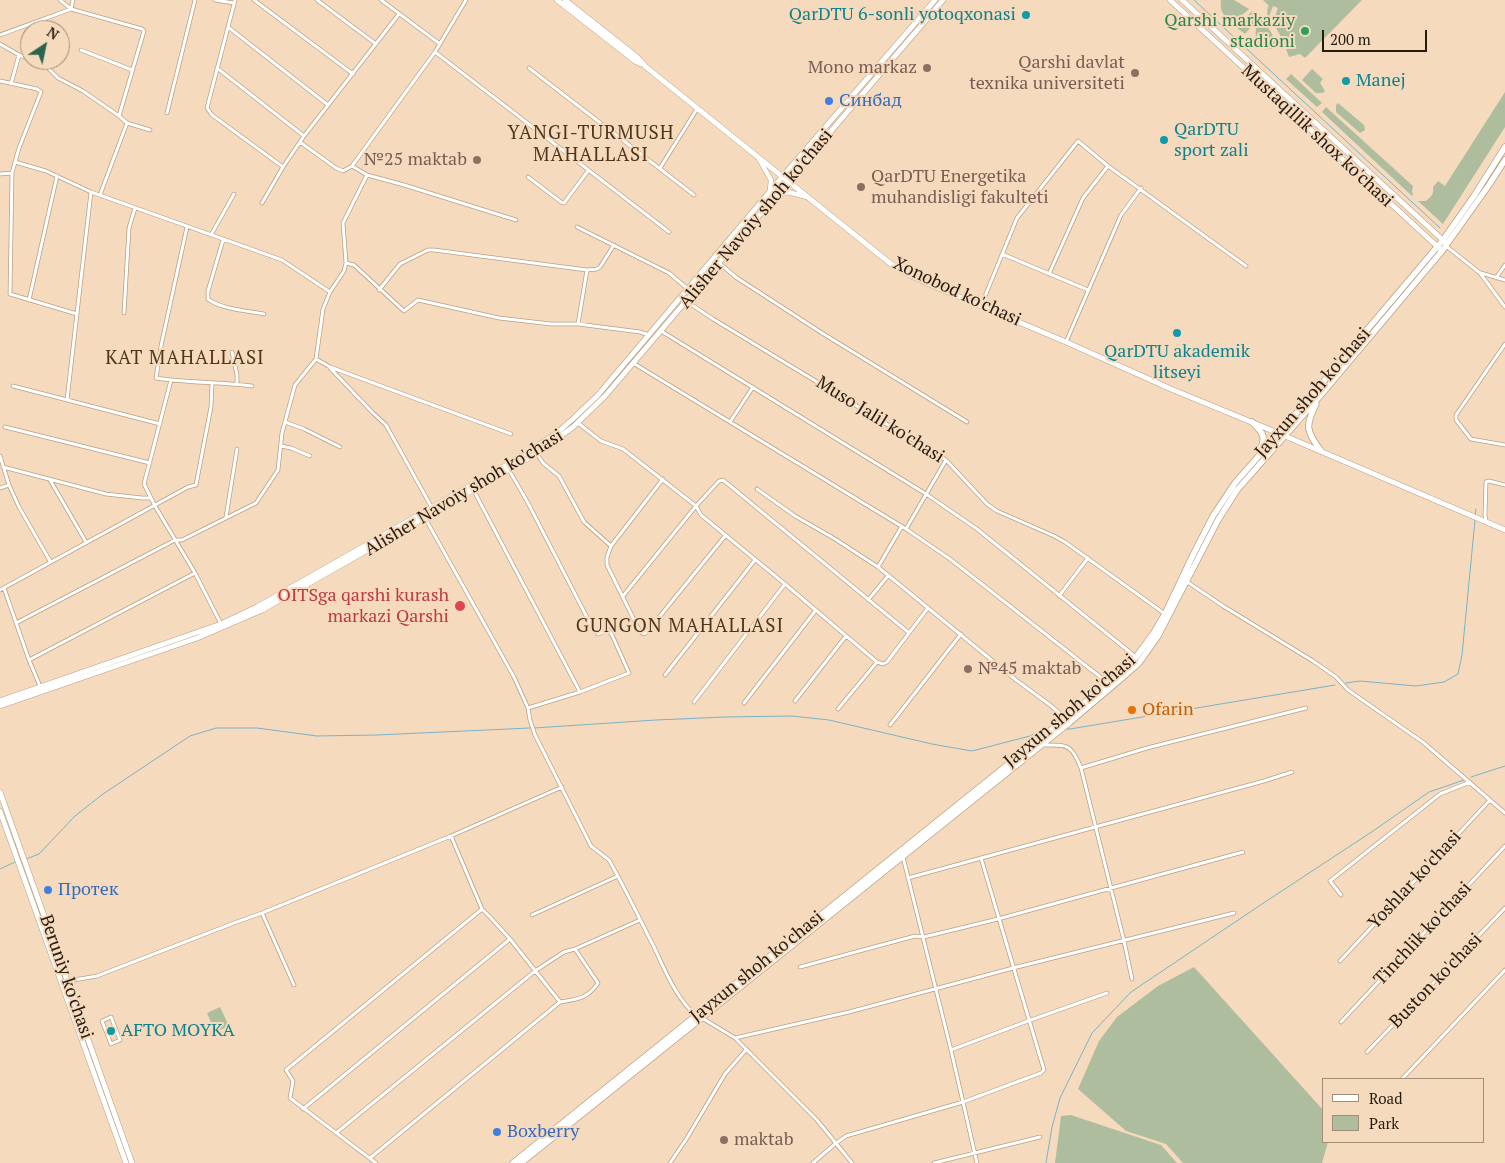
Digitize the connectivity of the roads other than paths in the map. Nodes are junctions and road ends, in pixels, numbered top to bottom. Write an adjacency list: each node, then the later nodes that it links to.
1 (60, 0): 16 (street)
2 (73, 0): 16 (street)
3 (195, 0): 37 (street)
4 (215, 0): 15 (street)
5 (254, 0): 31 (street)
6 (318, 0): 21 (street)
7 (381, 0): 17 (street)
8 (466, 0): 22 (street)
9 (557, 0): 26 (main road, Xonobod ko'chasi)
10 (565, 0): 26 (main road, Xonobod ko'chasi)
11 (935, 0): 34 (main road, Alisher Navoiy shoh ko'chasi)
12 (943, 0): 34 (main road, Alisher Navoiy shoh ko'chasi)
13 (1171, 0): 77 (main road, Mustaqillik shox ko'chasi)
14 (1182, 0): 75 (main road, Mustaqillik shox ko'chasi)
15 (234, 2): 18 (street)
16 (71, 9): 19 (street); 30 (street)
17 (399, 14): 21 (street); 22 (street)
18 (228, 28): 27 (street); 35 (street)
19 (0, 35)
20 (0, 44): 25 (street)
21 (376, 44): 31 (street)
22 (440, 44): 24 (street)
23 (81, 50): 30 (street)
24 (435, 52): 47 (street); 51 (street)
25 (19, 55): 33 (street)
26 (644, 65): 36 (main road, Xonobod ko'chasi)
27 (217, 68): 41 (street); 49 (street)
28 (529, 68): 50 (street)
29 (50, 70): 38 (street)
30 (132, 70): 38 (street)
31 (353, 74): 35 (street)
32 (0, 81): 33 (street)
33 (11, 84): 46 (street)
34 (852, 101): 56 (main road, Alisher Navoiy shoh ko'chasi); 58 (main road, Alisher Navoiy shoh ko'chasi)
35 (328, 105): 41 (street)
36 (697, 108): 44 (main road, Xonobod ko'chasi); 50 (street)
37 (167, 113)
38 (119, 116): 39 (street)
39 (127, 123): 40 (street); 63 (street)
40 (150, 130)
41 (304, 136): 42 (street)
42 (300, 142): 47 (street); 49 (street)
43 (1505, 147): 75 (highway, Jayxun shoh ko'chasi)
44 (757, 155): 56 (main road, Xonobod ko'chasi); 62 (street)
45 (1505, 160): 75 (highway, Jayxun shoh ko'chasi)
46 (16, 162): 52 (street); 55 (street)
47 (352, 166): 54 (street)
48 (1108, 166): 59 (street); 78 (street); 85 (street)
49 (283, 167): 67 (street)
50 (660, 168): 64 (street)
51 (588, 171): 57 (street); 72 (street)
52 (12, 172): 53 (street); 92 (street)
53 (0, 174)
54 (367, 175): 69 (street); 79 (street)
55 (57, 176): 60 (street); 92 (street)
56 (783, 176): 58 (main road, Xonobod ko'chasi); 62 (main road, Alisher Navoiy shoh ko'chasi)
57 (528, 177)
58 (788, 180): 65 (main road, Alisher Navoiy shoh ko'chasi); 66 (main road, Xonobod ko'chasi)
59 (1141, 188): 81 (street); 90 (street)
60 (92, 192): 63 (street); 97 (street)
61 (234, 194): 73 (street)
62 (768, 194): 88 (main road, Alisher Navoiy shoh ko'chasi)
63 (100, 195): 68 (street)
64 (694, 195)
65 (773, 198): 66 (street); 80 (main road, Alisher Navoiy shoh ko'chasi)
66 (812, 199): 94 (main road, Xonobod ko'chasi)
67 (262, 203)
68 (135, 208): 70 (street); 96 (street)
69 (516, 220)
70 (187, 227): 73 (street); 110 (street)
71 (577, 227): 76 (street)
72 (669, 232)
73 (211, 235): 74 (street)
74 (223, 240): 91 (street); 98 (street)
75 (1446, 243): 77 (highway, Jayxun shoh ko'chasi); 84 (street)
76 (614, 245): 83 (street); 88 (street)
77 (1440, 249): 116 (highway, Jayxun shoh ko'chasi); 125 (highway, Jayxun shoh ko'chasi)
78 (1002, 254): 85 (street); 94 (street)
79 (346, 262): 89 (street); 91 (street)
80 (719, 263): 93 (main road, Alisher Navoiy shoh ko'chasi); 120 (street)
81 (1246, 266)
82 (1505, 266): 86 (street)
83 (587, 270): 89 (street); 101 (street)
84 (1480, 272): 86 (street); 95 (street)
85 (1049, 274): 90 (street)
86 (1496, 278): 87 (street)
87 (1505, 280)
88 (688, 289): 99 (main road, Alisher Navoiy shoh ko'chasi)
89 (379, 290): 101 (street)
90 (1088, 290): 104 (street)
91 (330, 292): 107 (street)
92 (30, 300): 97 (street)
93 (686, 301): 100 (main road, Alisher Navoiy shoh ko'chasi); 136 (street, Muso Jalil ko'chasi)
94 (980, 306): 104 (main road, Xonobod ko'chasi)
95 (1505, 307)
96 (124, 313)
97 (77, 314): 117 (street)
98 (264, 314)
99 (663, 319): 100 (street); 103 (main road, Alisher Navoiy shoh ko'chasi)
100 (668, 323): 102 (main road, Alisher Navoiy shoh ko'chasi)
101 (578, 324): 103 (street)
102 (661, 331): 108 (main road, Alisher Navoiy shoh ko'chasi); 115 (street)
103 (649, 335): 152 (main road, Alisher Navoiy shoh ko'chasi)
104 (1066, 342): 121 (main road, Xonobod ko'chasi)
105 (1505, 344): 129 (street)
106 (232, 352): 112 (street)
107 (316, 359): 109 (street); 118 (street)
108 (633, 363): 119 (street); 122 (main road, Alisher Navoiy shoh ko'chasi)
109 (330, 367): 126 (street); 152 (street)
110 (171, 380): 111 (street); 123 (street)
111 (212, 383): 112 (street); 150 (street)
112 (237, 384): 114 (street)
113 (14, 386): 117 (street)
114 (252, 386)
115 (753, 387): 119 (street); 148 (street)
116 (1320, 396): 127 (highway, Jayxun shoh ko'chasi); 132 (highway)
117 (67, 400): 123 (street)
118 (285, 422): 128 (street); 130 (street)
119 (730, 422): 156 (street)
120 (967, 422)
121 (1252, 422): 125 (main road, Xonobod ko'chasi); 138 (highway)
122 (578, 423): 133 (main road, Alisher Navoiy shoh ko'chasi); 141 (street)
123 (160, 424): 137 (street)
124 (5, 427): 137 (street)
125 (1278, 433): 127 (street, Xonobod ko'chasi); 138 (highway, Jayxun shoh ko'chasi)
126 (511, 434)
127 (1285, 436): 132 (main road); 169 (highway, Jayxun shoh ko'chasi)
128 (281, 446): 135 (street); 154 (street)
129 (1505, 446)
130 (340, 447)
131 (237, 449): 154 (street)
132 (1321, 451): 155 (main road)
133 (537, 454): 140 (main road, Alisher Navoiy shoh ko'chasi); 162 (street)
134 (0, 456): 139 (street)
135 (310, 456)
136 (946, 460): 148 (street); 163 (street, Muso Jalil ko'chasi)
137 (150, 463): 149 (street)
138 (1249, 465): 177 (highway, Jayxun shoh ko'chasi)
139 (3, 468): 142 (street); 143 (street)
140 (509, 470): 147 (main road, Alisher Navoiy shoh ko'chasi); 189 (street)
141 (663, 479): 151 (street); 162 (street)
142 (50, 480): 149 (street); 161 (street)
143 (8, 485): 145 (street); 165 (street)
144 (1505, 485): 155 (street)
145 (0, 488)
146 (757, 489): 166 (street)
147 (474, 491): 152 (main road, Alisher Navoiy shoh ko'chasi); 189 (street)
148 (926, 494): 157 (street); 173 (street)
149 (151, 498): 150 (street)
150 (155, 506): 160 (street); 161 (street)
151 (696, 506): 159 (street); 172 (street); 174 (street)
152 (433, 510): 153 (main road, Alisher Navoiy shoh ko'chasi)
153 (423, 516): 179 (main road, Alisher Navoiy shoh ko'chasi); 194 (main road, Alisher Navoiy shoh ko'chasi); 195 (street)
154 (226, 518): 160 (street)
155 (1486, 522): 158 (main road)
156 (902, 526): 157 (street); 166 (street)
157 (906, 529): 187 (street)
158 (1505, 530)
159 (725, 536): 164 (street); 172 (street)
160 (175, 540): 167 (street); 178 (street)
161 (86, 542): 165 (street)
162 (611, 546): 172 (street)
163 (1088, 558): 173 (street); 177 (street, Muso Jalil ko'chasi)
164 (755, 560): 170 (street); 186 (street)
165 (50, 561): 171 (street)
166 (878, 566): 168 (street)
167 (195, 573): 179 (street); 184 (street)
168 (888, 576): 174 (street); 175 (street)
169 (1186, 581): 198 (highway, Jayxun shoh ko'chasi); 203 (street)
170 (786, 584): 176 (street); 192 (street)
171 (2, 589): 178 (street)
172 (623, 596)
173 (1059, 596): 183 (street)
174 (868, 600): 180 (street)
175 (928, 608): 180 (street); 181 (street)
176 (816, 610): 182 (street); 193 (street)
177 (1165, 614): 183 (highway, Jayxun shoh ko'chasi)
178 (16, 623): 184 (street)
179 (221, 624): 188 (main road, Alisher Navoiy shoh ko'chasi)
180 (908, 632): 185 (street)
181 (961, 634): 198 (street); 199 (street)
182 (846, 636): 185 (street); 191 (street)
183 (1136, 657): 187 (highway, Jayxun shoh ko'chasi)
184 (29, 660): 188 (street)
185 (877, 662): 197 (street)
186 (664, 675)
187 (1108, 684): 198 (highway, Jayxun shoh ko'chasi)
188 (40, 686): 190 (main road, Alisher Navoiy shoh ko'chasi)
189 (580, 692): 195 (street)
190 (0, 701)
191 (795, 701)
192 (694, 702)
193 (744, 702)
194 (0, 706)
195 (528, 708): 204 (street)
196 (1306, 708): 201 (street)
197 (838, 709)
198 (1068, 720): 200 (highway, Jayxun shoh ko'chasi); 243 (highway, Jayxun shoh ko'chasi)
199 (890, 725)
200 (1041, 745): 201 (street); 213 (highway, Jayxun shoh ko'chasi)
201 (1081, 768): 209 (street)
202 (1292, 772): 209 (street)
203 (1470, 782): 206 (street); 218 (street)
204 (562, 787): 210 (street); 215 (street)
205 (0, 792): 219 (main road, Beruniy ko'chasi)
206 (1490, 800): 208 (street); 232 (street, Yoshlar ko'chasi)
207 (0, 811): 221 (main road, Beruniy ko'chasi)
208 (1505, 813)
209 (1095, 826): 214 (street); 217 (street)
210 (451, 836): 222 (street); 223 (street)
211 (1505, 846): 246 (street, Tinchlik ko'chasi)
212 (1243, 852): 217 (street)
213 (903, 857): 216 (street); 243 (highway, Jayxun shoh ko'chasi)
214 (981, 858): 216 (street); 226 (street)
215 (618, 876): 225 (street); 227 (street)
216 (908, 878): 228 (street)
217 (1111, 888): 226 (street); 230 (street)
218 (1341, 895)
219 (42, 908): 221 (main road); 238 (main road, Beruniy ko'chasi)
220 (1505, 908): 250 (street, Buston ko'chasi)
221 (35, 910): 252 (main road, Beruniy ko'chasi)
222 (482, 910): 229 (street); 255 (street)
223 (262, 913): 238 (street); 239 (street)
224 (1234, 913): 230 (street)
225 (532, 915)
226 (998, 918): 228 (street); 234 (street)
227 (640, 920): 231 (street); 243 (street)
228 (924, 937): 233 (street); 240 (street)
229 (510, 939): 236 (street); 255 (street)
230 (1124, 941): 234 (street); 237 (street)
231 (575, 949): 236 (street); 242 (street)
232 (1340, 961)
233 (800, 968)
234 (1013, 968): 240 (street); 245 (street)
235 (1505, 970): 253 (street)
236 (535, 971): 242 (street); 256 (street)
237 (1132, 979)
238 (68, 981): 251 (main road, Beruniy ko'chasi)
239 (294, 985)
240 (935, 990): 247 (street); 249 (street)
241 (1107, 993): 245 (street)
242 (560, 1002): 260 (street)
243 (699, 1017): 247 (street); 264 (highway, Jayxun shoh ko'chasi); 265 (highway, Jayxun shoh ko'chasi)
244 (111, 1018): 244 (street)
245 (1028, 1021): 249 (street); 254 (street)
246 (1341, 1022)
247 (735, 1038): 248 (street)
248 (746, 1050): 258 (street); 266 (street)
249 (951, 1050): 254 (street)
250 (1367, 1052)
251 (96, 1060): 252 (main road); 262 (main road, Beruniy ko'chasi)
252 (90, 1063): 261 (main road, Beruniy ko'chasi)
253 (1403, 1078)
254 (963, 1102): 258 (street); 259 (street)
255 (303, 1109): 256 (street)
256 (336, 1133): 260 (street)
257 (1040, 1137): 259 (street)
258 (835, 1144): 267 (street); 268 (street)
259 (974, 1154): 269 (street); 270 (street)
260 (370, 1158): 263 (street)
261 (126, 1163)
262 (132, 1163)
263 (376, 1163)
264 (513, 1163)
265 (521, 1163)
266 (670, 1163)
267 (813, 1163)
268 (852, 1163)
269 (934, 1163)
270 (977, 1163)

